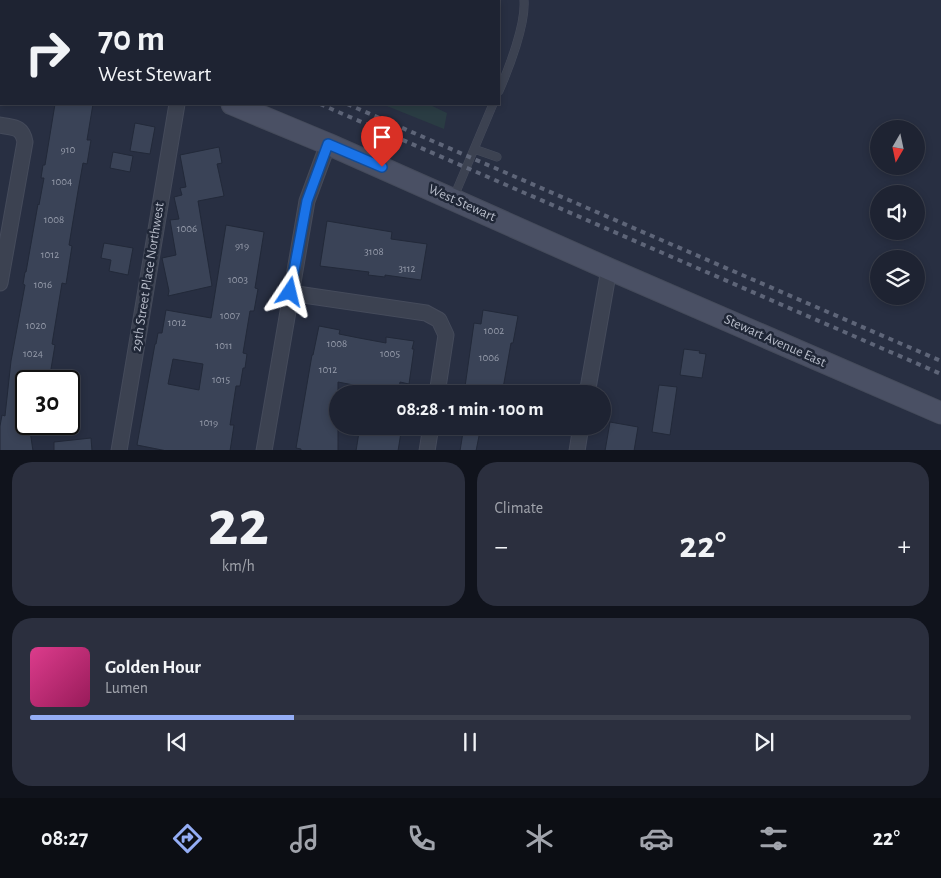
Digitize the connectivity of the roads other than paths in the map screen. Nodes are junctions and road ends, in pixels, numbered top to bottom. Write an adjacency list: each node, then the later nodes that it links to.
1 (524, 0): 2 (lane)
2 (500, 88)
3 (177, 105): 19 (street, 29th Street Place Northwest)
4 (234, 105): 7 (street, West Stewart)
5 (493, 105): 8 (lane)
6 (0, 125): 12 (street)
7 (328, 144): 10 (street, West Stewart); 13 (street)
8 (474, 149): 9 (lane); 10 (lane)
9 (497, 156)
10 (453, 199): 11 (street, West Stewart)
11 (609, 269): 15 (street); 16 (street, Stewart Avenue East)
12 (0, 283)
13 (290, 292): 14 (street); 20 (street)
14 (438, 385)
15 (589, 385)
16 (941, 413)
17 (430, 435): 21 (street)
18 (580, 435): 22 (street)
19 (119, 450)
20 (264, 450)
21 (427, 450)
22 (577, 450)

